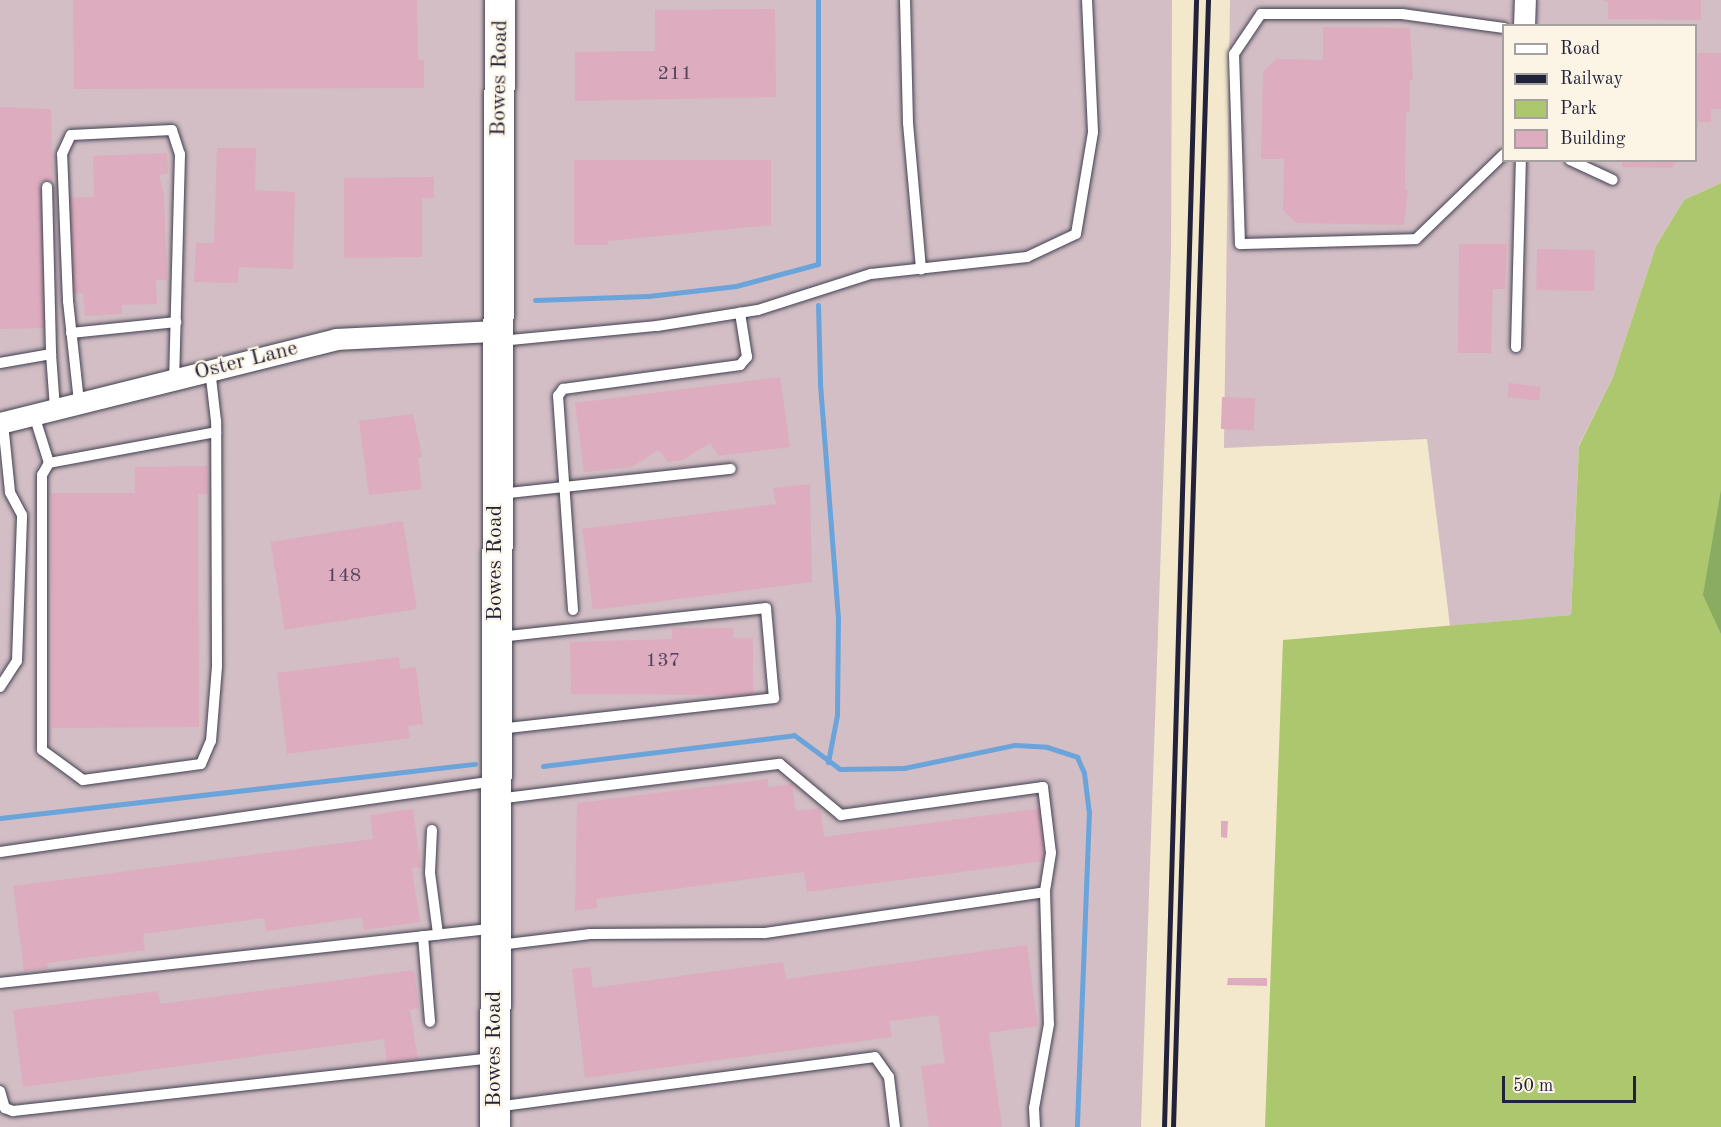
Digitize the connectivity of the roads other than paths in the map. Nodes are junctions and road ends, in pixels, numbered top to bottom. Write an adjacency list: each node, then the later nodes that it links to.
1 (501, 0): 16 (street, Bowes Road)
2 (905, 0): 12 (lane)
3 (1087, 0): 12 (lane)
4 (1525, 0): 5 (street)
5 (1524, 24)
6 (1502, 28): 7 (lane)
7 (1502, 155)
8 (1521, 162): 17 (lane)
9 (1574, 162): 10 (lane)
10 (1613, 180)
11 (47, 187): 18 (lane)
12 (921, 269): 13 (lane)
13 (740, 313): 16 (lane); 29 (lane)
14 (176, 322): 15 (lane); 15 (lane); 21 (lane)
15 (71, 333): 22 (lane)
16 (496, 336): 20 (street, Oster Lane); 31 (street, Bowes Road)
17 (1516, 347)
18 (51, 354): 19 (lane); 23 (lane)
19 (0, 363)
20 (210, 369): 21 (street, Oster Lane); 26 (lane)
21 (174, 378): 22 (street, Oster Lane)
22 (80, 402): 23 (street, Oster Lane)
23 (55, 409): 24 (street, Oster Lane)
24 (34, 415): 25 (street, Oster Lane); 27 (lane)
25 (2, 423): 30 (lane)
26 (216, 432): 27 (lane); 27 (lane)
27 (49, 462)
28 (731, 469): 29 (lane)
29 (561, 487): 31 (lane); 32 (lane)
30 (5, 492): 34 (lane)
31 (496, 494): 33 (street, Bowes Road)
32 (573, 610)
33 (496, 638): 35 (street, Bowes Road); 35 (lane)
34 (0, 687)
35 (496, 729): 36 (street, Bowes Road)
36 (496, 790): 38 (lane); 39 (lane); 42 (street, Bowes Road)
37 (432, 830): 40 (lane)
38 (0, 852)
39 (1045, 892): 42 (lane); 49 (lane)
40 (438, 934): 41 (lane); 42 (lane)
41 (423, 936): 43 (lane); 44 (lane)
42 (496, 936): 45 (street, Bowes Road)
43 (0, 983)
44 (430, 1022)
45 (495, 1058): 46 (lane); 47 (street, Bowes Road)
46 (0, 1091)
47 (495, 1117): 48 (lane)
48 (895, 1127)
49 (1035, 1127)

